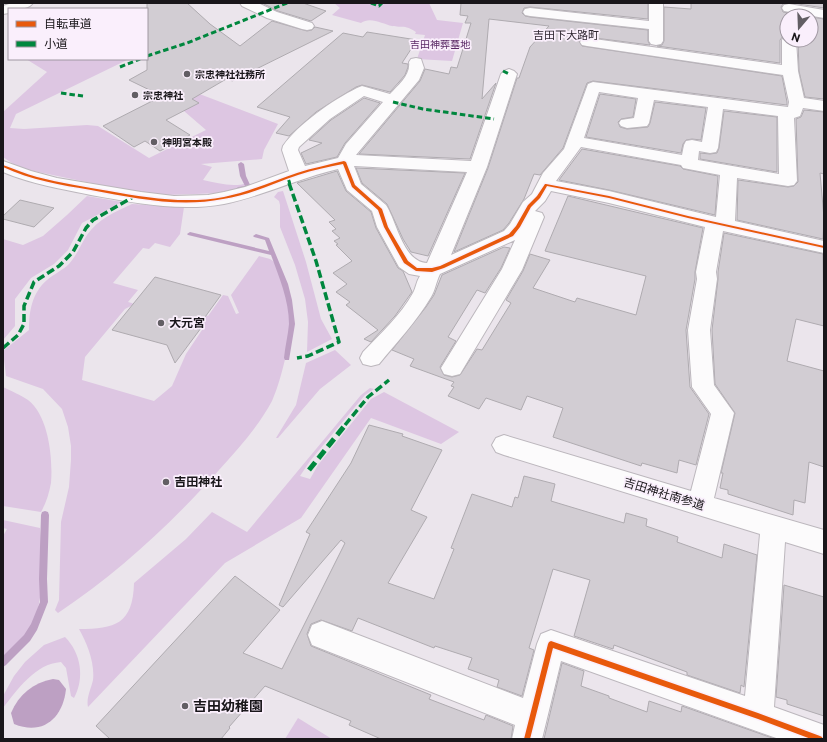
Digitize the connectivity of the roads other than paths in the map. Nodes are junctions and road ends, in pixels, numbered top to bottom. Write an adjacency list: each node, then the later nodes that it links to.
1 (247, 3): 6 (street)
2 (656, 3): 7 (street)
3 (22, 4): 4 (street)
4 (9, 8)
5 (530, 12): 7 (street)
6 (307, 26)
7 (656, 26): 10 (street)
8 (587, 42): 10 (street)
9 (790, 48): 12 (street)
10 (657, 52): 12 (street)
11 (416, 62): 15 (street)
12 (790, 71): 18 (street)
13 (509, 74): 24 (street)
14 (647, 94): 16 (street); 19 (street); 20 (street)
15 (394, 100): 21 (street); 26 (street)
16 (716, 104): 18 (street); 22 (street)
17 (824, 106): 18 (street)
18 (791, 108): 25 (street)
19 (628, 123)
20 (575, 141): 22 (street); 27 (street)
21 (345, 161): 24 (street); 26 (street); 30 (street)
22 (689, 161): 25 (street)
23 (3, 166): 26 (street)
24 (478, 167): 30 (street)
25 (729, 171): 28 (street)
26 (297, 174)
27 (542, 191): 28 (street); 30 (street); 32 (street)
28 (720, 224): 29 (street); 34 (street)
29 (824, 247)
30 (432, 270): 31 (street)
31 (371, 358)
32 (452, 368)
33 (504, 445): 34 (street, 吉田神社南参道)
34 (700, 505): 35 (street, 吉田神社南参道)
35 (774, 527): 36 (street, 吉田神社南参道); 38 (street)
36 (824, 542)
37 (322, 635): 39 (street)
38 (758, 716): 39 (street); 40 (street)
39 (530, 728)
40 (810, 737)

